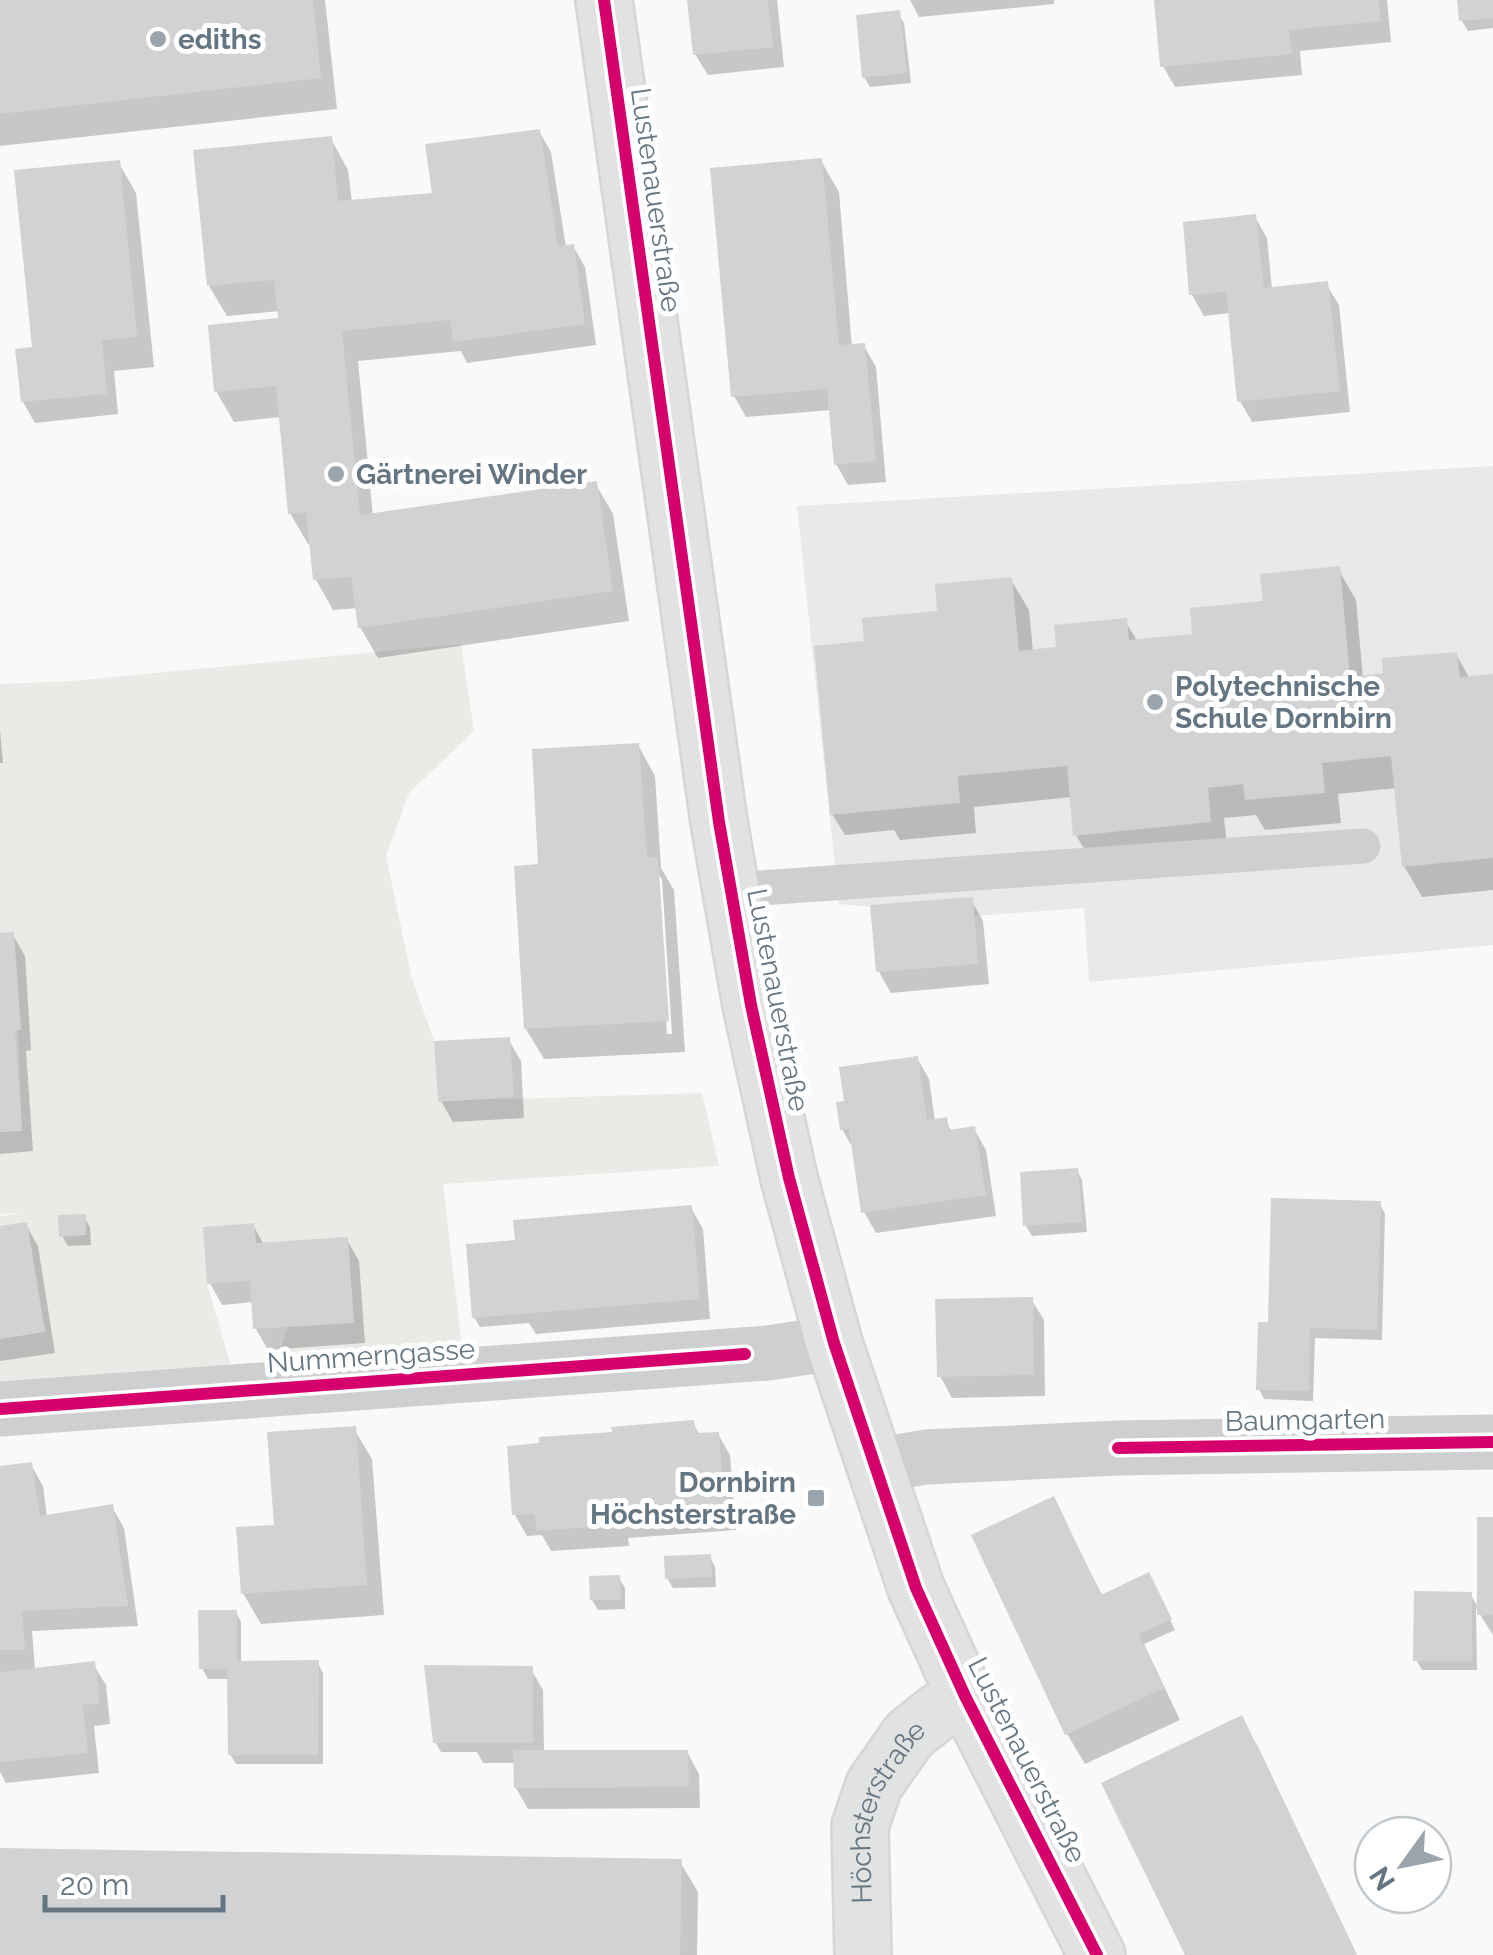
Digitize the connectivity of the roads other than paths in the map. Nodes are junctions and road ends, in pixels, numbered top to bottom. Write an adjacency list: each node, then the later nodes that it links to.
1 (604, 0): 3 (main road, Lustenauerstraße)
2 (1363, 846): 3 (lane, Lustenauerstraße)
3 (731, 890): 4 (main road, Lustenauerstraße)
4 (834, 1343): 5 (street, Nummerngasse); 7 (main road, Lustenauerstraße)
5 (0, 1409)
6 (1493, 1442): 7 (street, Baumgarten)
7 (874, 1466): 8 (main road, Lustenauerstraße)
8 (965, 1696): 9 (main road, Höchsterstraße); 10 (main road, Lustenauerstraße)
9 (863, 1955)
10 (1097, 1955)

